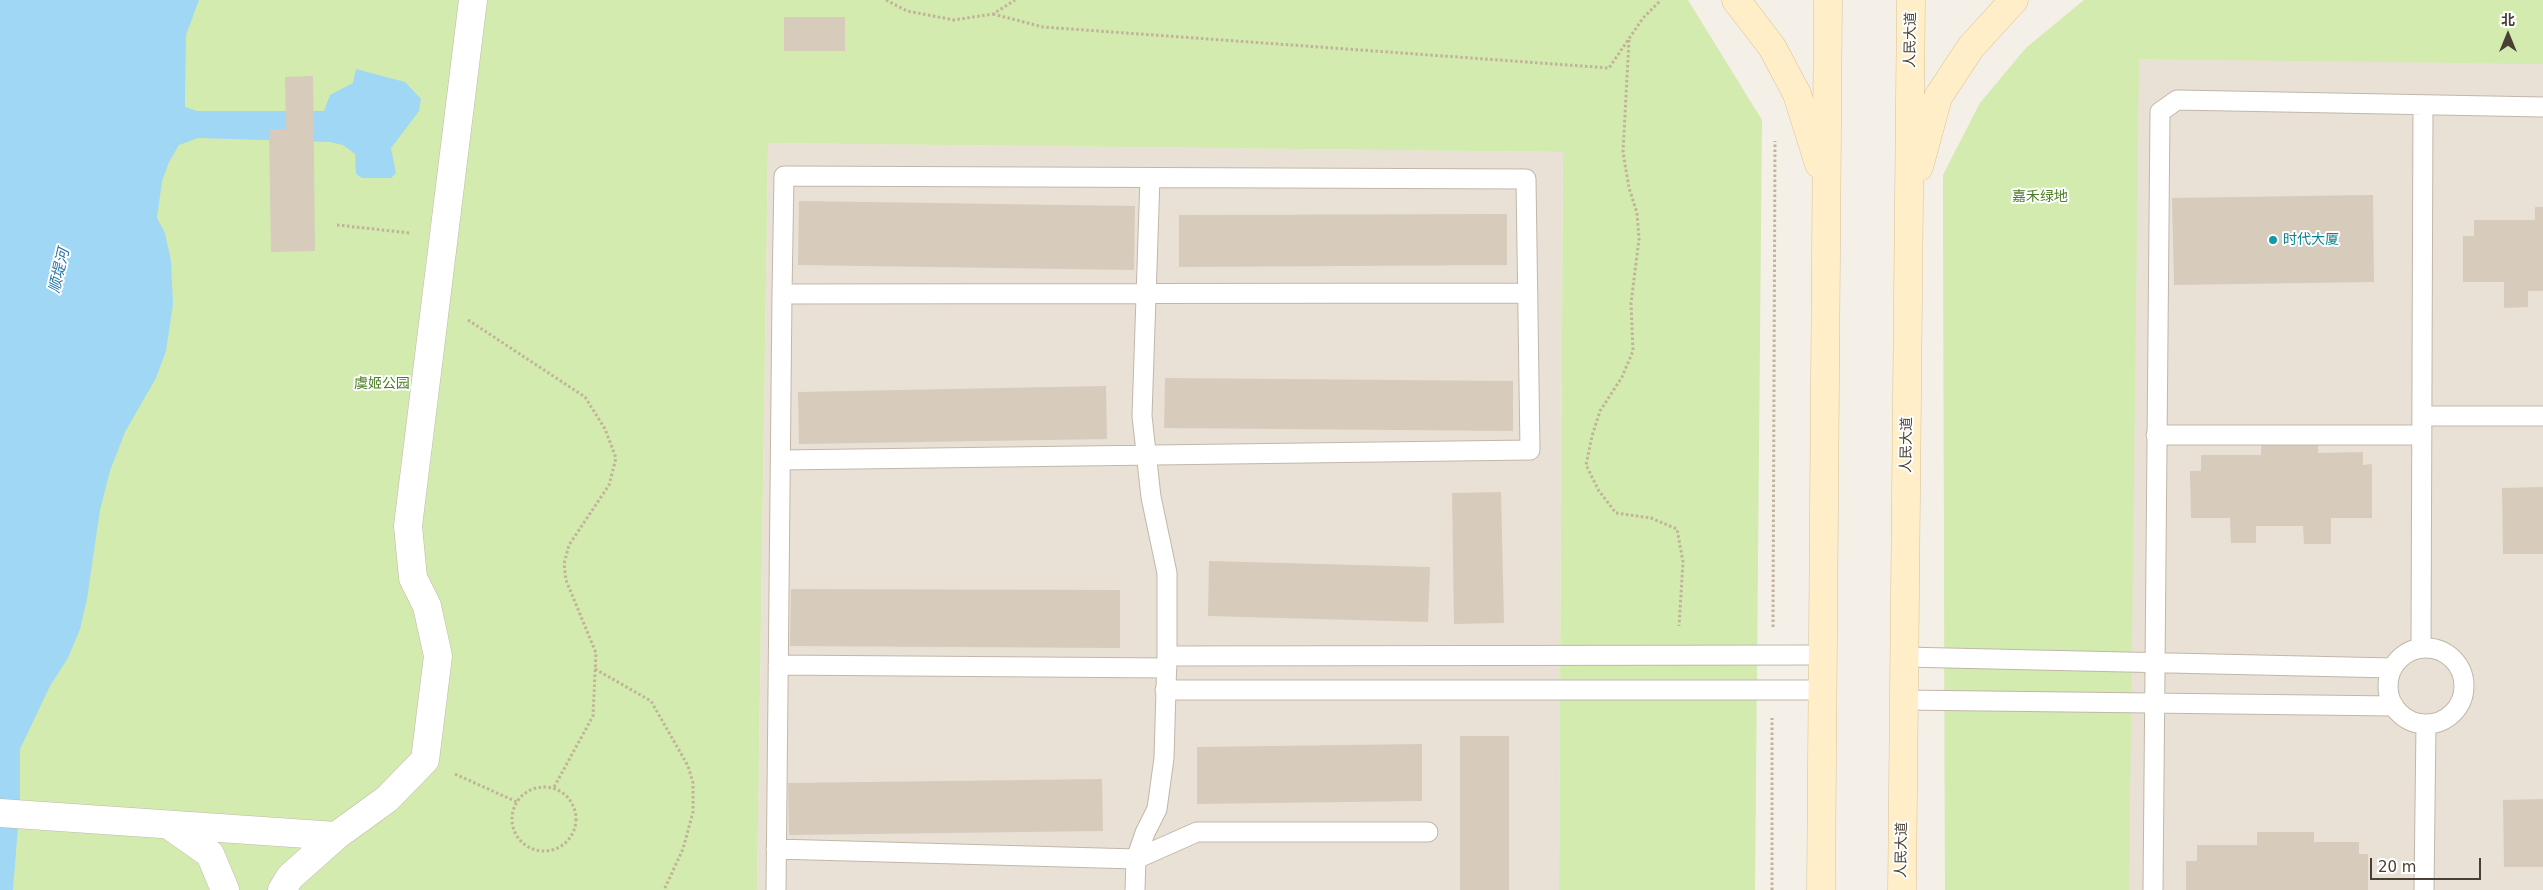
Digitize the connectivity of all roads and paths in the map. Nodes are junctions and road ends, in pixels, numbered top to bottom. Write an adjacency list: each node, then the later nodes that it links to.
1 (473, 0): 18 (street)
2 (886, 0): 9 (path)
3 (1015, 0): 9 (path)
4 (1661, 0): 10 (path)
5 (1736, 0): 15 (main road)
6 (1828, 0): 15 (main road)
7 (1911, 0): 16 (main road, 人民大道)
8 (2014, 0): 16 (main road)
9 (993, 14): 10 (path)
10 (1629, 39): 30 (path)
11 (2423, 105): 12 (lane); 23 (lane); 25 (lane)
12 (2543, 107)
13 (1775, 133): 31 (path)
14 (1150, 178): 19 (lane); 20 (lane); 21 (lane)
15 (1827, 188): 32 (main road)
16 (1909, 202): 33 (main road, 人民大道)
17 (337, 225): 18 (path)
18 (444, 233): 22 (street)
19 (1528, 293): 21 (lane); 27 (lane)
20 (782, 294): 21 (lane); 28 (lane)
21 (1148, 294): 27 (lane)
22 (436, 299): 38 (path); 46 (street)
23 (2422, 416): 24 (lane); 26 (lane)
24 (2543, 416)
25 (2156, 435): 26 (lane); 35 (lane)
26 (2422, 435): 29 (lane)
27 (1146, 455): 28 (lane); 34 (lane)
28 (780, 460): 36 (lane)
29 (2420, 648): 37 (lane); 45 (lane)
30 (1677, 655): 31 (lane); 34 (lane)
31 (1772, 655): 32 (lane)
32 (1823, 655): 41 (main road)
33 (1904, 657): 35 (lane); 42 (main road, 人民大道)
34 (1167, 662): 36 (lane); 39 (lane)
35 (2154, 663): 37 (lane); 43 (lane)
36 (778, 665): 53 (lane)
37 (2392, 668): 44 (lane)
38 (595, 669): 47 (path); 57 (path)
39 (1165, 690): 40 (lane); 54 (lane)
40 (1772, 690): 41 (lane); 60 (path)
41 (1823, 690): 61 (main road)
42 (1904, 700): 43 (lane); 62 (main road, 人民大道)
43 (2154, 703): 44 (lane); 63 (lane)
44 (2394, 706): 45 (lane)
45 (2426, 724): 64 (lane)
46 (425, 760): 48 (path); 52 (street)
47 (553, 789): 48 (path); 48 (path)
48 (516, 802)
49 (0, 813): 50 (street)
50 (159, 824): 52 (street); 55 (street)
51 (1428, 832): 54 (lane)
52 (336, 836): 56 (street)
53 (776, 849): 54 (lane); 58 (lane)
54 (1136, 859): 59 (lane)
55 (225, 890)
56 (282, 890)
57 (664, 890)
58 (776, 890)
59 (1135, 890)
60 (1772, 890)
61 (1822, 890)
62 (1902, 890)
63 (2153, 890)
64 (2424, 890)

